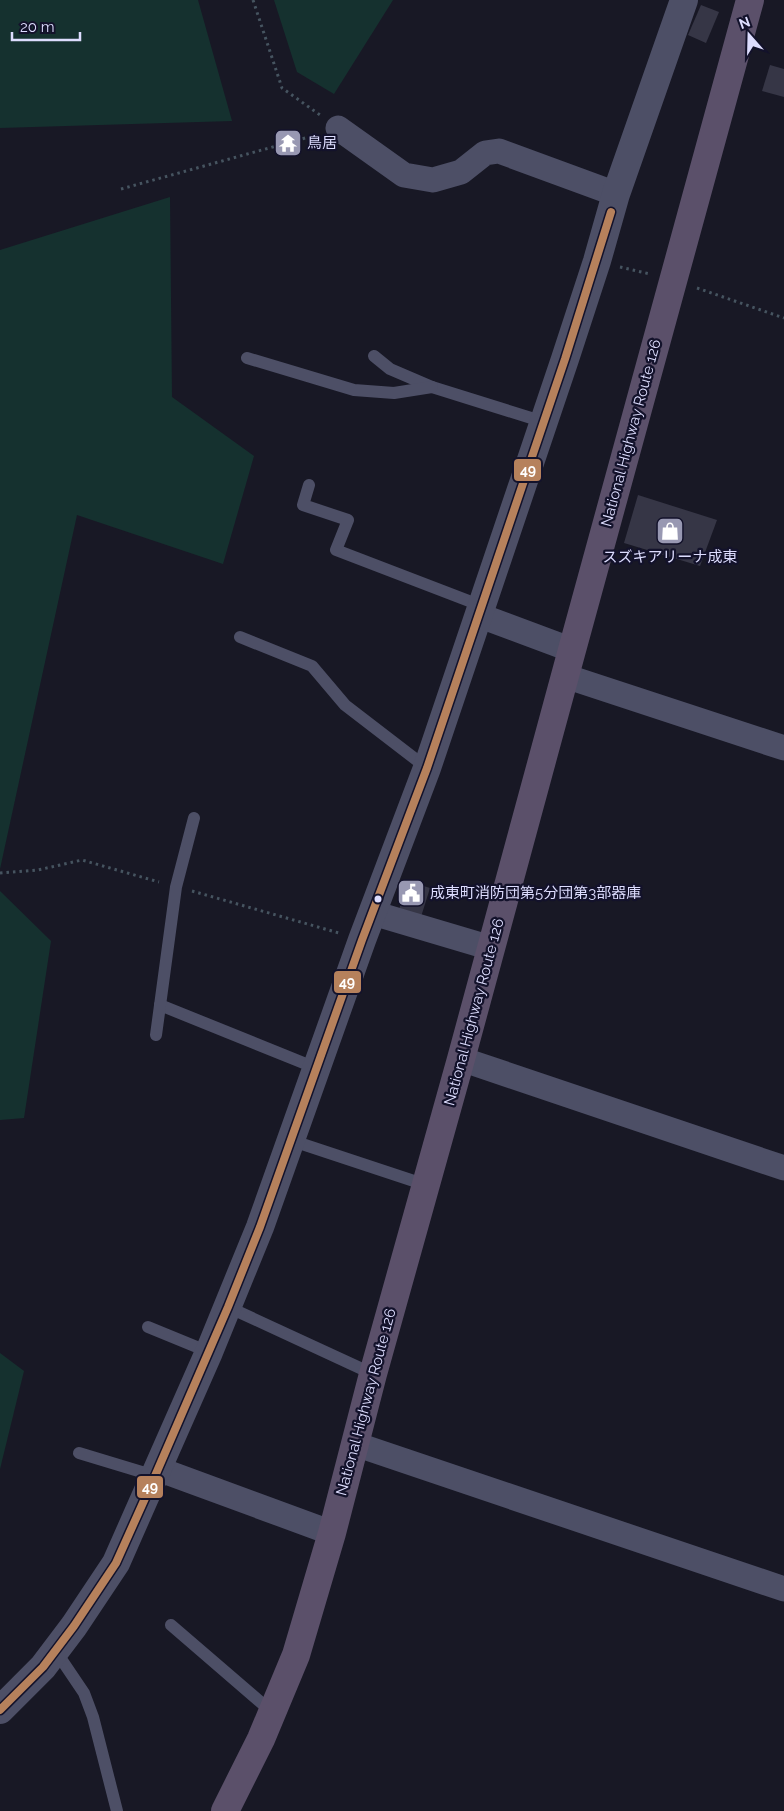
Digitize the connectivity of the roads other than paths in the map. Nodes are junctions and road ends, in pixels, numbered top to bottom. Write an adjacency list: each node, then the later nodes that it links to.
1 (684, 0): 4 (street)
2 (750, 0): 12 (highway, National Highway Route 126)
3 (338, 128): 4 (street)
4 (616, 194): 8 (street)
5 (374, 356): 7 (lane)
6 (247, 358): 7 (lane)
7 (432, 387): 8 (lane)
8 (544, 422): 10 (street)
9 (309, 486): 10 (lane)
10 (480, 610): 12 (street); 15 (street)
11 (240, 637): 15 (lane)
12 (572, 650): 13 (highway, National Highway Route 126)
13 (565, 676): 14 (street); 18 (highway, National Highway Route 126)
14 (784, 748)
15 (427, 768): 17 (street)
16 (194, 818): 19 (lane)
17 (373, 913): 18 (street); 22 (street)
18 (491, 948): 21 (highway, National Highway Route 126)
19 (160, 1005): 20 (lane); 22 (lane)
20 (156, 1035)
21 (462, 1059): 24 (street); 25 (highway, National Highway Route 126)
22 (316, 1068): 23 (street)
23 (290, 1140): 25 (lane); 26 (street)
24 (784, 1168)
25 (426, 1186): 29 (highway, National Highway Route 126)
26 (228, 1307): 28 (street); 29 (lane)
27 (148, 1327): 28 (lane)
28 (209, 1352): 32 (street)
29 (373, 1374): 30 (highway, National Highway Route 126)
30 (354, 1444): 33 (highway, National Highway Route 126); 34 (street)
31 (79, 1453): 32 (lane)
32 (157, 1473): 33 (street); 36 (street)
33 (332, 1533): 38 (highway, National Highway Route 126)
34 (784, 1589)
35 (171, 1625): 38 (lane)
36 (55, 1650): 37 (street); 39 (lane)
37 (0, 1710)
38 (272, 1712): 40 (highway, National Highway Route 126)
39 (117, 1811)
40 (225, 1811)

